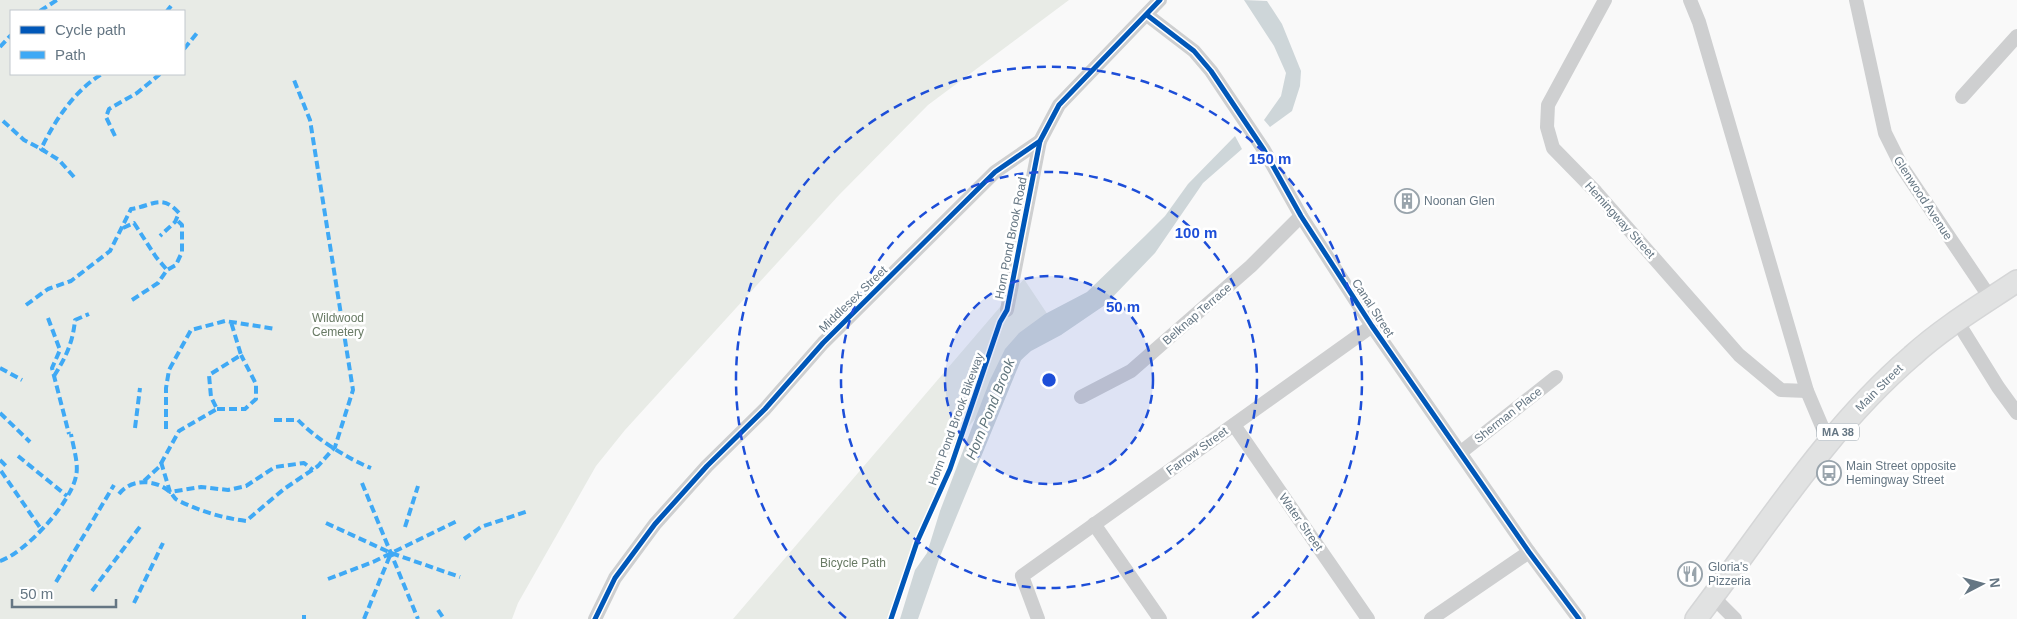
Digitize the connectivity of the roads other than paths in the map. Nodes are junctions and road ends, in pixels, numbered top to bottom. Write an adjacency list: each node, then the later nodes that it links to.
1 (1160, 0): 5 (street, Middlesex Street)
2 (1605, 0): 16 (street, Hemingway Street)
3 (1690, 0): 16 (street)
4 (1856, 0): 11 (street, Glenwood Avenue)
5 (1147, 15): 8 (street, Middlesex Street); 9 (street, Canal Street)
6 (2017, 36): 7 (street)
7 (1962, 97)
8 (1040, 140): 12 (street, Horn Pond Brook Road); 25 (street, Middlesex Street)
9 (1301, 216): 14 (street, Canal Street); 17 (street, Belknap Terrace)
10 (2017, 281): 11 (main road, Main Street / MA 38)
11 (1991, 298): 13 (main road, Main Street / MA 38)
12 (1007, 310)
13 (1957, 321): 18 (street); 20 (main road, Main Street / MA 38)
14 (1372, 326): 19 (street, Farrow Street); 21 (street, Canal Street)
15 (1556, 377): 21 (street, Sherman Place)
16 (1807, 390): 20 (street)
17 (1081, 396)
18 (2017, 413)
19 (1234, 425): 22 (street, Farrow Street); 28 (street, Water Street)
20 (1829, 443): 24 (main road, Main Street / MA 38)
21 (1460, 453): 23 (street, Canal Street)
22 (1094, 524): 26 (street, Farrow Street); 27 (street)
23 (1529, 552): 29 (street); 30 (street, Canal Street)
24 (1712, 597): 31 (main road, Main Street / MA 38); 32 (street)
25 (595, 619)
26 (1038, 619)
27 (1160, 619)
28 (1368, 619)
29 (1431, 619)
30 (1579, 619)
31 (1696, 619)
32 (1735, 619)

